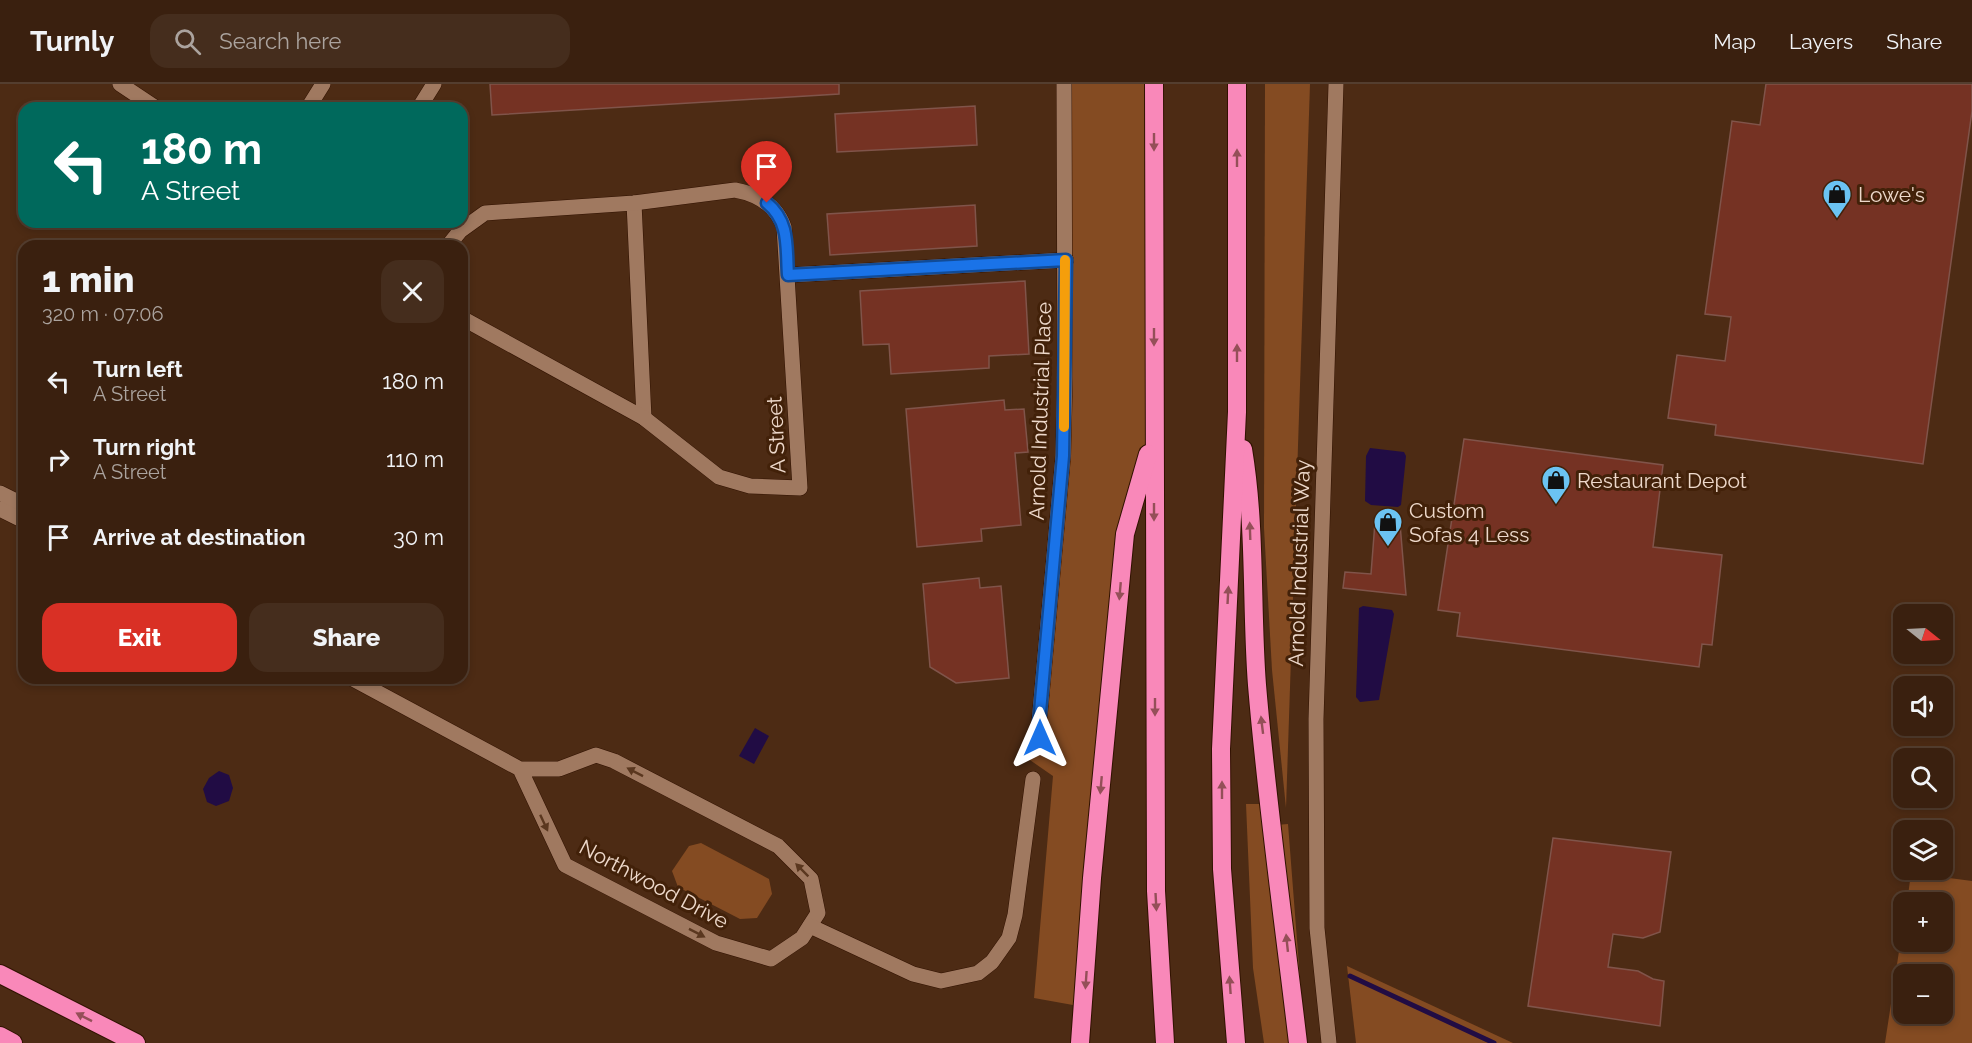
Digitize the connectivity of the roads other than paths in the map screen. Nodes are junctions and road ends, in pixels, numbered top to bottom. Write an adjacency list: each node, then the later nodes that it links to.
1 (120, 84): 8 (street)
2 (323, 84): 9 (street)
3 (434, 84): 10 (street)
4 (1064, 84): 15 (street, Arnold Industrial Place)
5 (1154, 84): 20 (highway, one-way to 20)
6 (1237, 84): 18 (highway, one-way to 6)
7 (1336, 84): 36 (street, Arnold Industrial Way)
8 (147, 102)
9 (312, 102)
10 (423, 102)
11 (634, 203): 12 (street, A Street); 16 (street, A Street); 19 (street)
12 (468, 225)
13 (464, 228): 14 (street, A Street)
14 (453, 240)
15 (1066, 260): 16 (street); 26 (street, Arnold Industrial Place)
16 (788, 275): 19 (street, A Street)
17 (468, 321): 19 (street, A Street)
18 (1238, 412): 34 (highway, one-way to 18); 35 (highway, one-way to 18)
19 (644, 418)
20 (1154, 432): 32 (highway, one-way to 32); 33 (highway, one-way to 33)
21 (0, 493): 22 (street)
22 (18, 502)
23 (0, 509): 24 (street)
24 (18, 519)
25 (362, 684): 27 (street)
26 (1040, 738)
27 (520, 770): 29 (street, one-way to 27); 29 (street, Northwood Drive, one-way to 29)
28 (1033, 779): 29 (street)
29 (810, 926)
30 (0, 974): 31 (highway, one-way to 30)
31 (136, 1043)
32 (1080, 1043)
33 (1165, 1043)
34 (1236, 1043)
35 (1298, 1043)
36 (1329, 1043)

